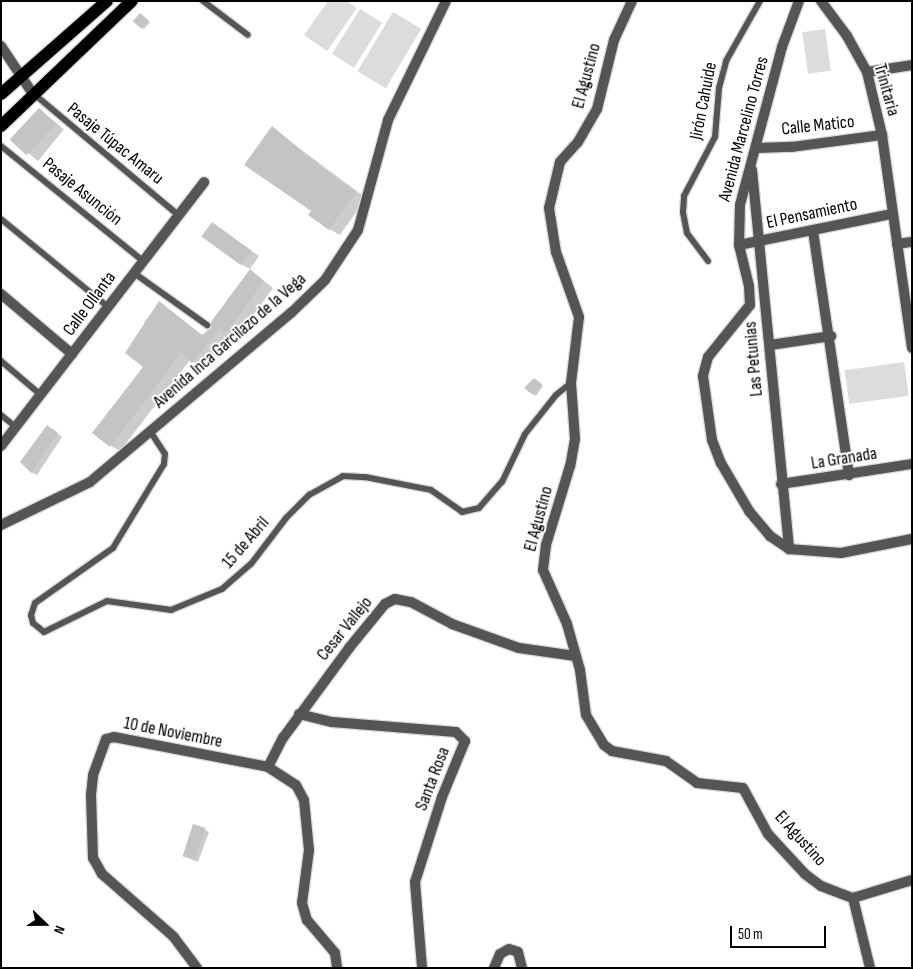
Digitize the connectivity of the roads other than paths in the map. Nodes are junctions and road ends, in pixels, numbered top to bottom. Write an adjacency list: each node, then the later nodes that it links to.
1 (107, 1): 14 (main road)
2 (132, 1): 16 (main road)
3 (140, 1): 16 (lane)
4 (203, 1): 10 (lane)
5 (446, 1): 47 (street, Avenida Inca Garcilazo de la Vega)
6 (632, 1): 43 (street, El Agustino)
7 (760, 1): 32 (lane, Jirón Cahuide)
8 (799, 1): 20 (street, Avenida Marcelino Torres)
9 (821, 1): 13 (street, Trinitaria)
10 (248, 35)
11 (1, 46): 14 (street)
12 (912, 65): 13 (street)
13 (867, 72): 18 (street, Trinitaria)
14 (20, 75): 15 (main road); 16 (street)
15 (1, 94)
16 (33, 94): 17 (main road); 24 (lane, Pasaje Túpac Amaru)
17 (1, 126)
18 (882, 135): 20 (street, Calle Matico); 23 (street, Trinitaria)
19 (1, 146): 31 (lane, Pasaje Asunción)
20 (758, 148): 21 (street, Avenida Marcelino Torres)
21 (752, 166): 27 (street, Las Petunias); 30 (street, Avenida Marcelino Torres)
22 (204, 182): 24 (street, Calle Ollanta)
23 (891, 214): 26 (street, El Pensamiento); 29 (street, Trinitaria)
24 (178, 215): 31 (street, Calle Ollanta)
25 (1, 219): 35 (lane)
26 (813, 231): 27 (street, El Pensamiento); 38 (street)
27 (759, 241): 30 (street, El Pensamiento); 39 (street, Las Petunias)
28 (912, 242): 29 (street)
29 (897, 244): 36 (street, Trinitaria)
30 (739, 245): 54 (street, Avenida Marcelino Torres)
31 (143, 261): 33 (street, Calle Ollanta)
32 (708, 261)
33 (134, 272): 35 (street, Calle Ollanta); 37 (lane)
34 (1, 294): 41 (street)
35 (108, 307): 41 (street, Calle Ollanta)
36 (910, 320): 40 (street, Trinitaria)
37 (207, 325)
38 (831, 336): 39 (street); 50 (street)
39 (770, 345): 51 (street, Las Petunias)
40 (912, 348)
41 (72, 354): 44 (street, Calle Ollanta)
42 (1, 361): 44 (lane)
43 (571, 383): 47 (lane, 15 de Abril); 55 (street, El Agustino)
44 (41, 395): 46 (street, Calle Ollanta)
45 (1, 415): 46 (lane)
46 (16, 427): 48 (street, Calle Ollanta)
47 (150, 431): 52 (street, Avenida Inca Garcilazo de la Vega)
48 (1, 446)
49 (912, 464): 50 (street, La Granada)
50 (850, 475): 51 (street, La Granada)
51 (782, 484): 54 (street, Las Petunias)
52 (1, 525)
53 (912, 539): 54 (street)
54 (788, 549)
55 (575, 656): 56 (street, Cesar Vallejo); 59 (street, El Agustino)
56 (299, 714): 57 (street, Cesar Vallejo); 62 (street, Santa Rosa)
57 (268, 767): 60 (street, 10 de Noviembre); 61 (street)
58 (912, 880): 59 (street)
59 (854, 898): 65 (street)
60 (197, 968)
61 (337, 968)
62 (422, 968)
63 (494, 968): 64 (street)
64 (522, 968)
65 (870, 968)

